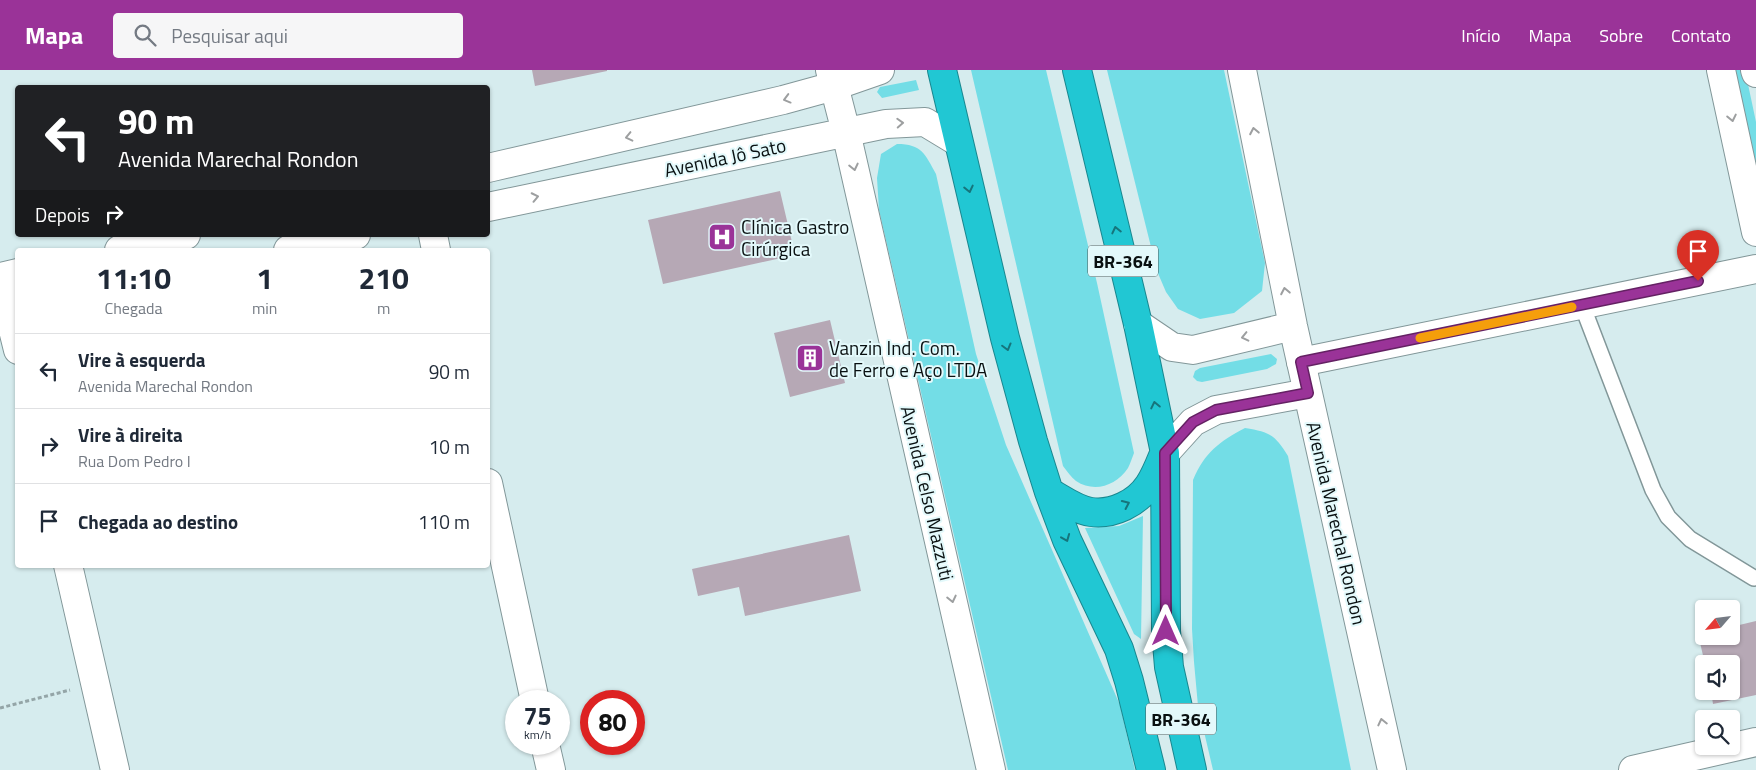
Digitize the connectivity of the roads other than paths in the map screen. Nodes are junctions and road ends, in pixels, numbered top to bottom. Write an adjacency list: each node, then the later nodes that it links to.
1 (880, 70): 6 (main road)
2 (942, 70): 8 (highway, BR-364)
3 (1078, 70): 21 (highway, BR-364, one-way to 3)
4 (1242, 70): 22 (main road, Avenida Marechal Rondon, one-way to 4)
5 (1722, 70): 11 (main road, one-way to 11)
6 (832, 78): 7 (main road, Avenida Celso Mazzuti); 9 (main road, one-way to 9)
7 (846, 132): 8 (main road, Avenida Jô Sato, one-way to 8); 10 (main road, Avenida Jô Sato, one-way to 7); 36 (main road, Avenida Celso Mazzuti, one-way to 36)
8 (958, 142): 28 (highway, BR-364, one-way to 28)
9 (490, 168)
10 (490, 207)
11 (1756, 232)
12 (177, 237): 14 (main road)
13 (347, 237): 15 (main road)
14 (128, 248)
15 (297, 248)
16 (1756, 269): 19 (main road)
17 (15, 274): 18 (main road)
18 (0, 277): 20 (main road)
19 (1582, 305): 24 (main road); 30 (lane)
20 (9, 318): 23 (main road)
21 (1138, 324): 22 (main road, one-way to 21); 26 (highway, BR-364, one-way to 21)
22 (1293, 326): 24 (main road, Avenida Marechal Rondon)
23 (15, 339)
24 (1301, 362): 25 (main road, Avenida Marechal Rondon)
25 (1308, 393): 26 (main road); 39 (main road, Avenida Marechal Rondon, one-way to 25)
26 (1165, 453): 28 (highway, one-way to 26); 38 (highway, BR-364)
27 (490, 492): 31 (main road)
28 (1049, 492): 37 (highway, BR-364, one-way to 37)
29 (69, 568): 34 (main road)
30 (1755, 580)
31 (534, 690)
32 (1756, 742): 40 (main road)
33 (548, 755): 35 (main road)
34 (116, 770)
35 (551, 770)
36 (991, 770)
37 (1150, 770)
38 (1192, 770)
39 (1392, 770)
40 (1633, 770)

